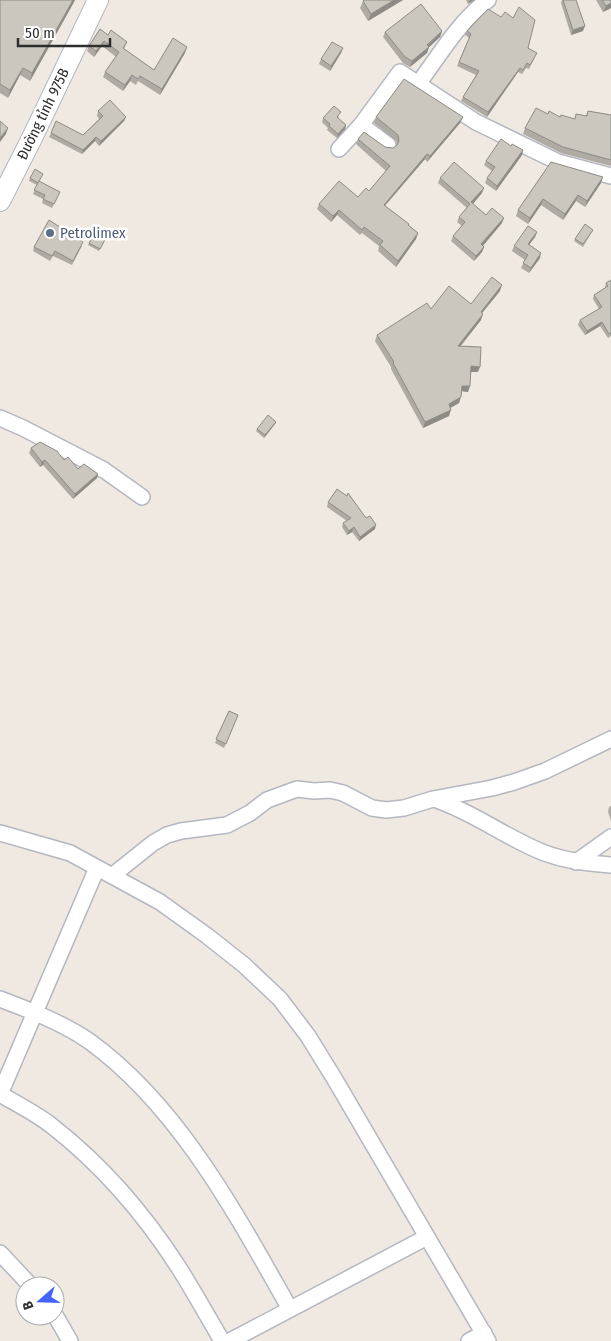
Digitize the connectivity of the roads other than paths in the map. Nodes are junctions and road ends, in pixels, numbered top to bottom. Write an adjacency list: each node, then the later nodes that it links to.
1 (488, 0): 3 (street)
2 (95, 1): 8 (main road, Đường tỉnh 975B)
3 (418, 84): 4 (street); 7 (street)
4 (361, 125): 5 (street); 6 (street)
5 (388, 145)
6 (339, 149)
7 (611, 176)
8 (0, 201)
9 (0, 418): 10 (street)
10 (142, 497)
11 (609, 741): 12 (street)
12 (433, 799): 15 (street); 18 (street)
13 (0, 833): 17 (street)
14 (611, 837): 15 (street)
15 (576, 862): 16 (street)
16 (611, 865)
17 (97, 868): 18 (street); 20 (street)
18 (113, 875): 22 (street)
19 (0, 999): 20 (street)
20 (36, 1012): 21 (street); 25 (street)
21 (0, 1094): 29 (street)
22 (427, 1237): 25 (street); 27 (street)
23 (0, 1253): 24 (street)
24 (22, 1276)
25 (290, 1308): 30 (street)
26 (61, 1326): 28 (street)
27 (486, 1337): 31 (street)
28 (70, 1341)
29 (222, 1341)
30 (230, 1341)
31 (468, 1341)

